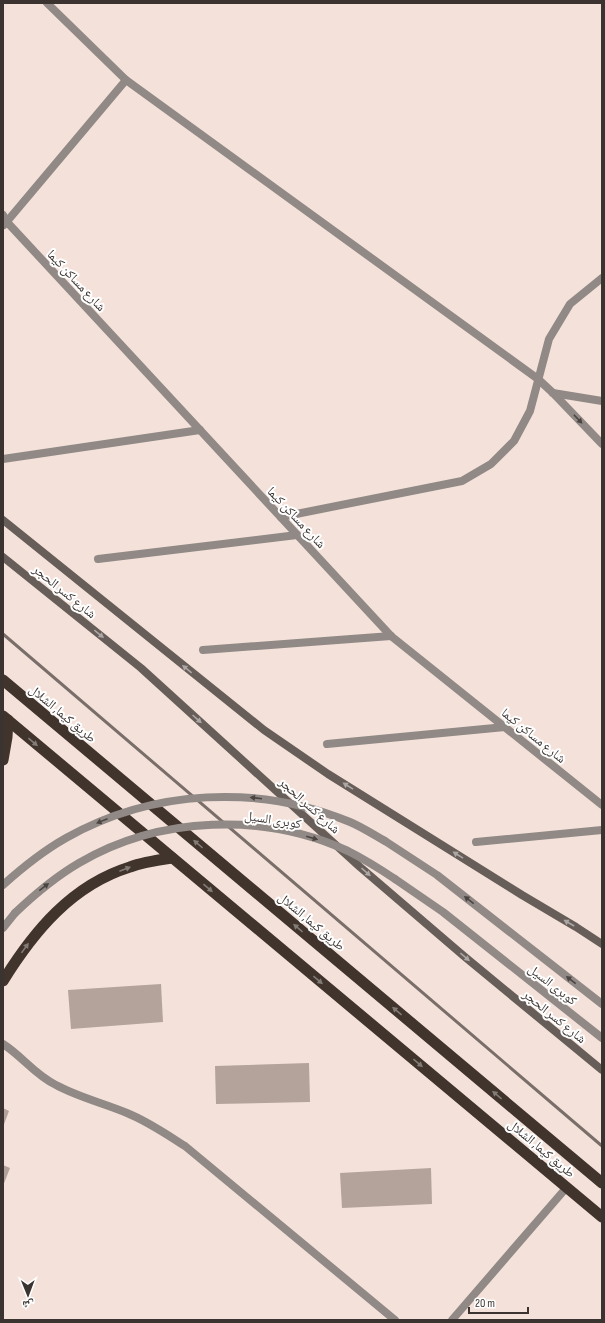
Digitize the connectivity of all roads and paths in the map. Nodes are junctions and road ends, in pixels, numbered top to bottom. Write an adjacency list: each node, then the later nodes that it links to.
1 (48, 3): 2 (street)
2 (126, 80): 3 (street); 5 (street)
3 (4, 221): 8 (street, شارع مساكن كيما)
4 (602, 278): 5 (street)
5 (538, 379): 6 (street); 11 (street)
6 (553, 393): 7 (street); 9 (street, one-way to 9)
7 (602, 401)
8 (200, 430): 10 (street); 11 (street, شارع مساكن كيما)
9 (602, 444)
10 (3, 459)
11 (281, 517): 13 (street, شارع مساكن كيما)
12 (3, 520): 29 (main road, شارع كسر الحجر, one-way to 12)
13 (297, 535): 15 (street); 16 (street, شارع مساكن كيما)
14 (3, 557): 34 (main road, شارع كسر الحجر, one-way to 34)
15 (98, 559)
16 (391, 636): 17 (street); 20 (street, شارع مساكن كيما)
17 (203, 650)
18 (3, 680): 35 (highway, طريق كيما, الشلال, one-way to 18)
19 (5, 718): 22 (highway); 26 (highway, طريق كيما, الشلال, one-way to 26)
20 (505, 727): 21 (street); 23 (street, شارع مساكن كيما)
21 (327, 744)
22 (3, 760)
23 (602, 805)
24 (602, 830): 25 (street)
25 (476, 842)
26 (172, 858): 30 (highway, one-way to 26); 36 (highway, طريق كيما, الشلال, one-way to 36)
27 (3, 885): 31 (street, كوبرى السيل, one-way to 27, bridge)
28 (3, 928): 32 (street, كوبرى السيل, one-way to 32, bridge)
29 (602, 944)
30 (3, 981)
31 (602, 1004)
32 (602, 1038)
33 (3, 1044): 38 (street)
34 (602, 1070)
35 (602, 1183)
36 (567, 1187): 37 (highway, طريق كيما, الشلال); 39 (street)
37 (602, 1217)
38 (395, 1320)
39 (452, 1320)

